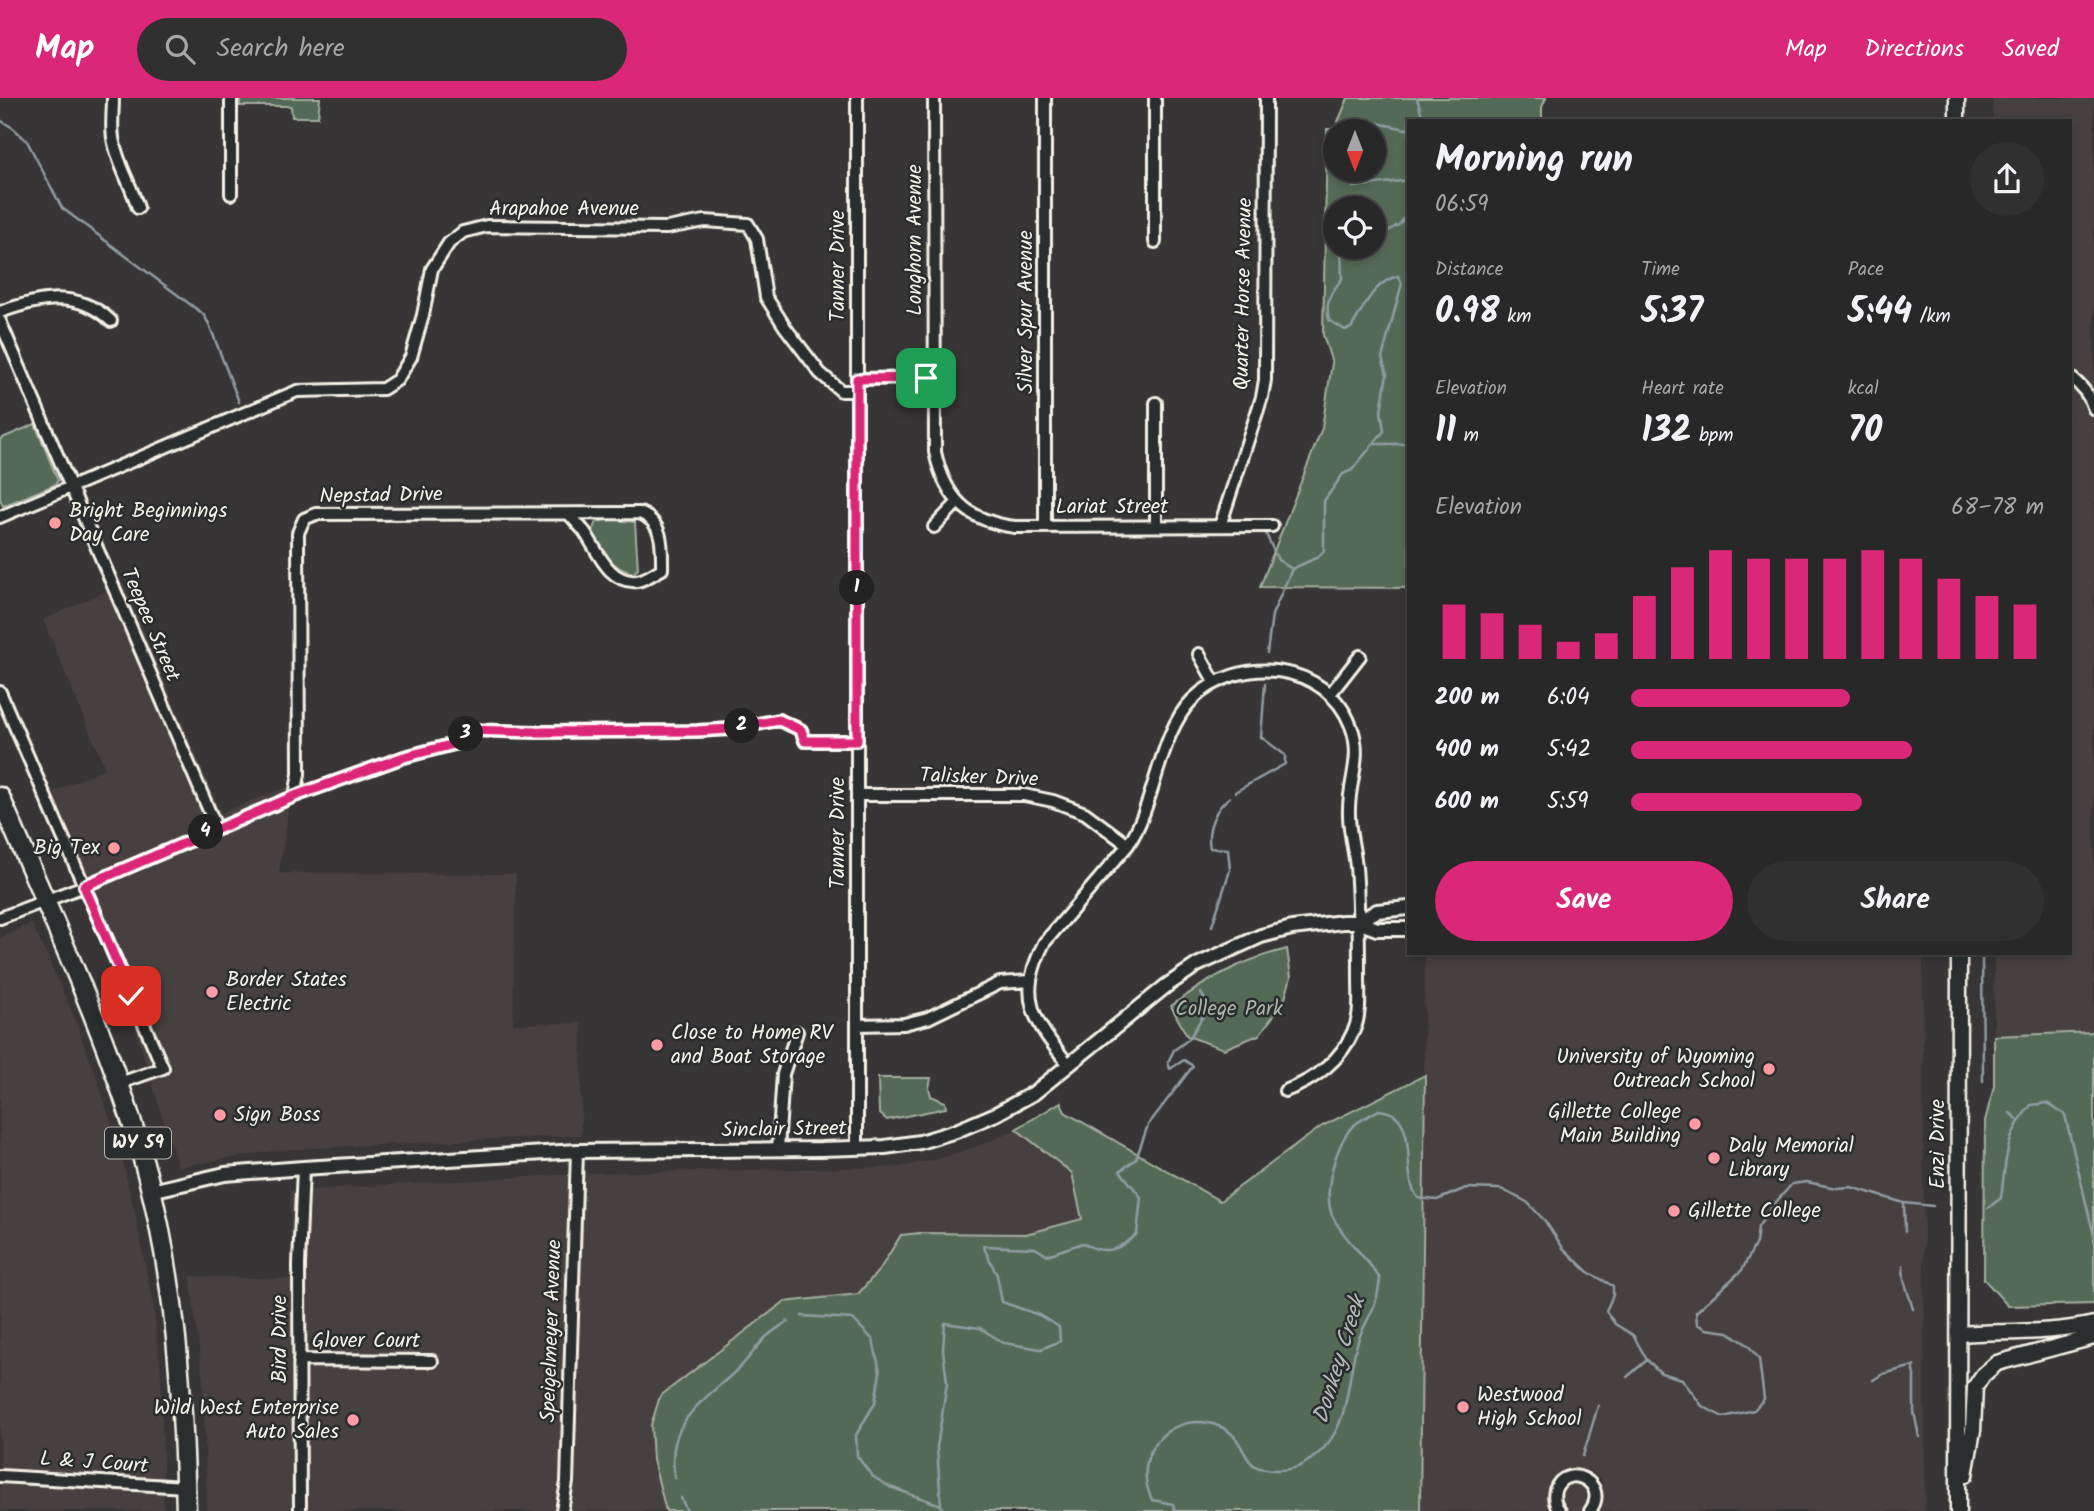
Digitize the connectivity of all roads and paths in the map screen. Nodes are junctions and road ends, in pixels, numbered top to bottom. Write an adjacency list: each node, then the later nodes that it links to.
1 (113, 98): 11 (street)
2 (231, 98): 10 (street)
3 (857, 98): 18 (street, Tanner Drive)
4 (934, 98): 16 (street, Longhorn Avenue)
5 (1045, 98): 30 (street, Silver Spur Avenue)
6 (1155, 98): 12 (street)
7 (1266, 98): 27 (street, Quarter Horse Avenue)
8 (1957, 98): 9 (main road)
9 (1957, 119)
10 (232, 194)
11 (138, 208)
12 (1155, 242)
13 (0, 312): 15 (street)
14 (0, 321): 22 (street, Teepee Street)
15 (111, 321)
16 (935, 378): 18 (street); 23 (street, Longhorn Avenue)
17 (2072, 378): 21 (street)
18 (857, 379): 19 (street, Tanner Drive)
19 (857, 391): 22 (street, Arapahoe Avenue); 36 (street, Tanner Drive)
20 (1156, 403): 26 (street)
21 (2094, 409)
22 (70, 486): 25 (street, Arapahoe Avenue); 40 (street, Teepee Street)
23 (957, 503): 29 (street); 30 (street, Lariat Street)
24 (569, 514): 24 (street, Nepstad Drive); 38 (street, Nepstad Drive)
25 (0, 517)
26 (1156, 526): 27 (street, Lariat Street); 30 (street, Lariat Street)
27 (1220, 526): 28 (street, Lariat Street)
28 (1272, 526)
29 (934, 527)
30 (1045, 527)
31 (1199, 654): 33 (street)
32 (1360, 656): 35 (street)
33 (1215, 683): 35 (street); 41 (street)
34 (0, 692): 42 (street)
35 (1331, 694): 46 (street)
36 (857, 741): 37 (street, Tanner Drive); 38 (street)
37 (858, 795): 41 (street, Talisker Drive); 50 (street, Tanner Drive)
38 (295, 796): 40 (street)
39 (0, 797): 43 (highway, WY 59)
40 (216, 827): 42 (street)
41 (1128, 845): 49 (street)
42 (84, 886): 43 (street); 53 (street)
43 (45, 900): 45 (street); 53 (highway, WY 59)
44 (1407, 908): 46 (street, Sinclair Street)
45 (1, 915)
46 (1358, 922): 47 (street, Sinclair Street); 52 (street, Sinclair Street); 54 (street)
47 (1407, 929)
48 (1959, 955): 61 (main road, Enzi Drive)
49 (1030, 981): 50 (street); 52 (street)
50 (858, 1025): 55 (street, Tanner Drive)
51 (797, 1032): 56 (street)
52 (1069, 1065): 55 (street, Sinclair Street)
53 (120, 1083): 59 (highway, WY 59)
54 (1285, 1091)
55 (857, 1148): 56 (street, Sinclair Street)
56 (778, 1149): 57 (street, Sinclair Street)
57 (577, 1151): 58 (street, Sinclair Street); 70 (street, Speigelmeyer Avenue)
58 (303, 1167): 59 (street, Sinclair Street); 63 (street, Bird Drive)
59 (151, 1191): 66 (highway, WY 59)
60 (2094, 1324): 61 (main road)
61 (1959, 1334): 72 (main road, Enzi Drive)
62 (2094, 1337): 72 (main road)
63 (299, 1360): 64 (street, Glover Court); 69 (street, Bird Drive)
64 (432, 1361)
65 (0, 1476): 66 (street, L & J Court)
66 (186, 1487): 68 (highway, WY 59)
67 (1592, 1510): 71 (street)
68 (186, 1511)
69 (300, 1511)
70 (562, 1511)
71 (1560, 1511)
72 (1958, 1511)

